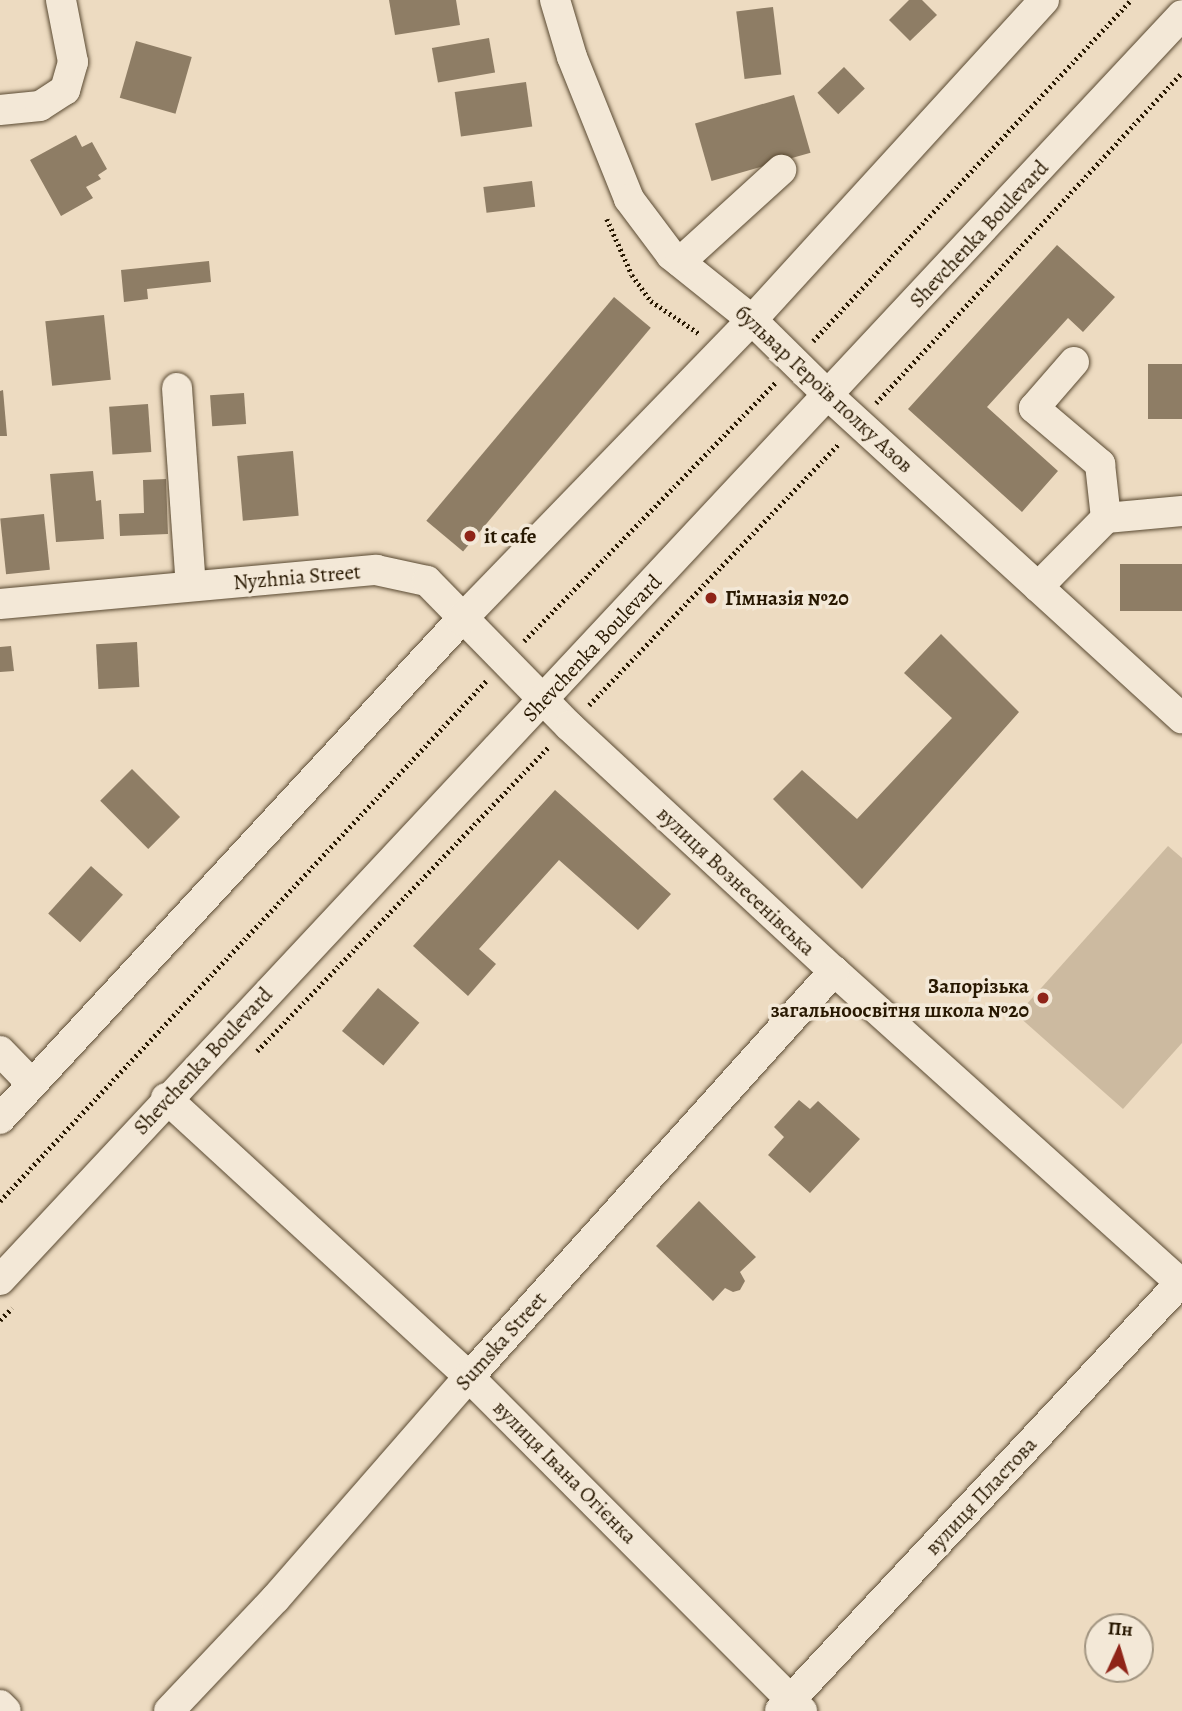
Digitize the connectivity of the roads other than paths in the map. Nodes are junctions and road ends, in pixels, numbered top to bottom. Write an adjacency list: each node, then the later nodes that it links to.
1 (61, 0): 5 (street)
2 (555, 0): 7 (street, бульвар Героїв полку Азов)
3 (1044, 0): 8 (street)
4 (1178, 26): 11 (street, Shevchenka Boulevard)
5 (0, 110)
6 (781, 170): 7 (street)
7 (680, 262): 8 (street, бульвар Героїв полку Азов)
8 (752, 320): 11 (street, бульвар Героїв полку Азов); 17 (street)
9 (1074, 362): 13 (street)
10 (177, 388): 14 (street)
11 (829, 396): 15 (street, бульвар Героїв полку Азов); 18 (street, Shevchenka Boulevard)
12 (1182, 511): 13 (street)
13 (1106, 519): 15 (street)
14 (191, 586): 16 (street, Nyzhnia Street); 17 (street, Nyzhnia Street)
15 (1038, 587): 19 (street, бульвар Героїв полку Азов)
16 (0, 604)
17 (461, 620): 18 (street, Nyzhnia Street); 22 (street)
18 (544, 700): 20 (street, вулиця Вознесенівська); 23 (street, Shevchenka Boulevard)
19 (1182, 718)
20 (834, 971): 26 (street, вулиця Вознесенівська); 27 (street, Sumska Street)
21 (0, 1051): 22 (street)
22 (32, 1084): 24 (street)
23 (166, 1098): 25 (street, Shevchenka Boulevard); 27 (street, вулиця Івана Огієнка)
24 (0, 1119)
25 (0, 1280)
26 (1181, 1282): 29 (street, вулиця Пластова)
27 (470, 1377): 29 (street, вулиця Івана Огієнка); 31 (street, Sumska Street)
28 (0, 1705): 30 (street)
29 (791, 1707)
30 (6, 1711)
31 (169, 1711)

